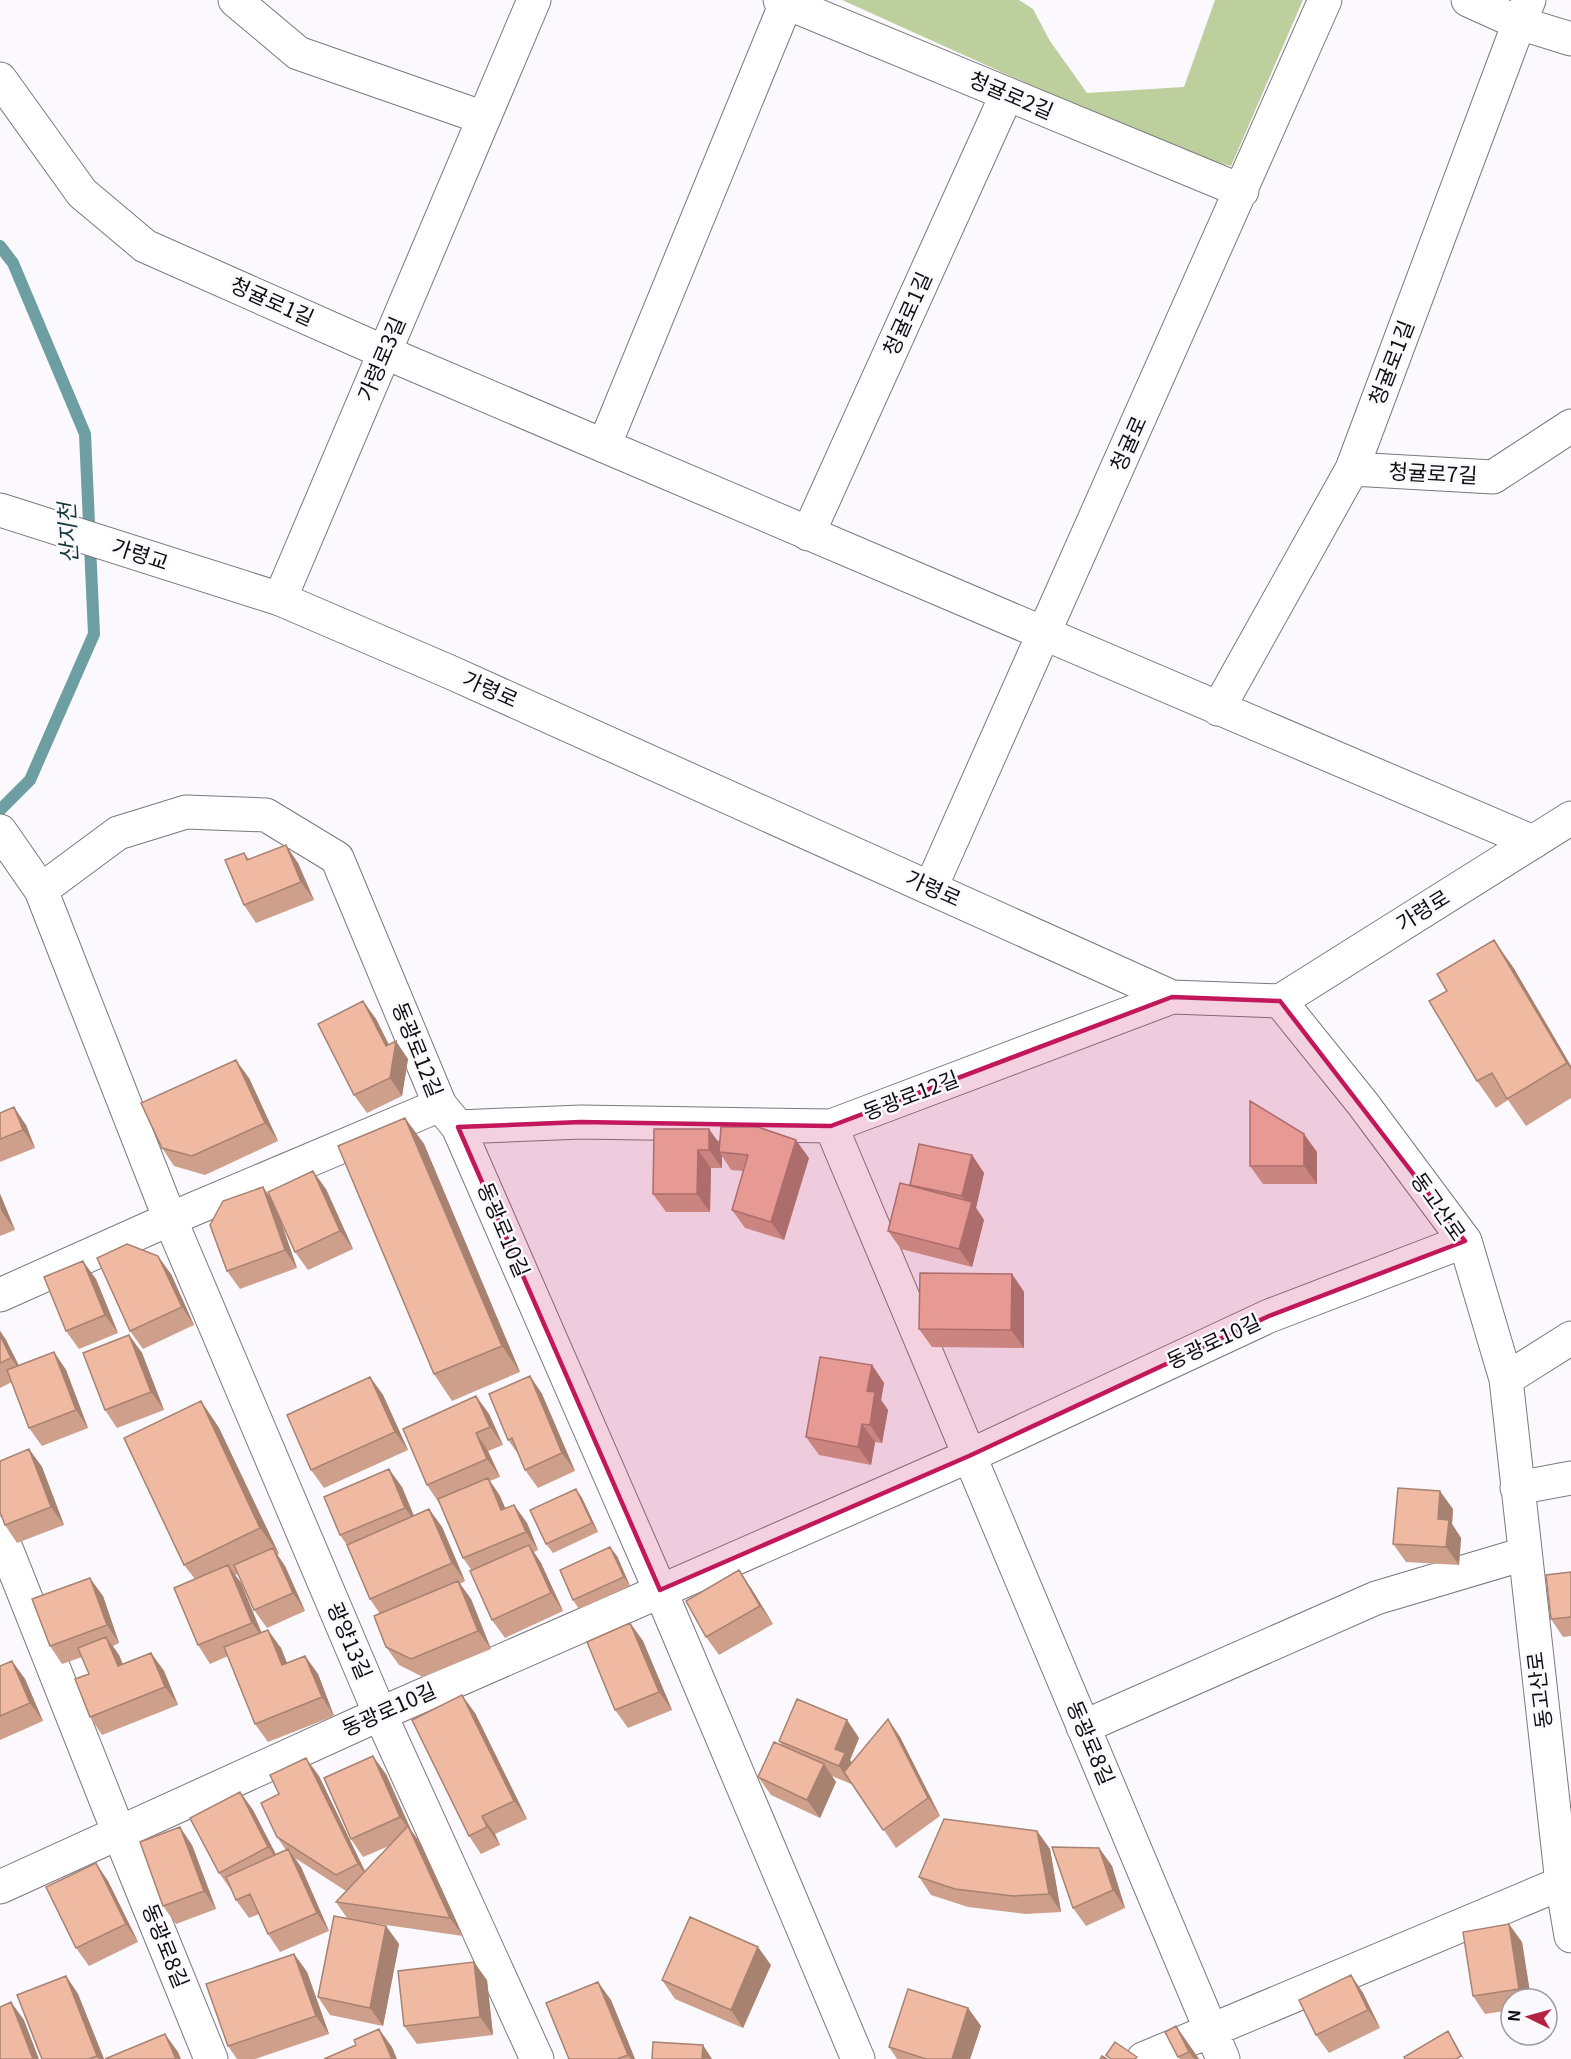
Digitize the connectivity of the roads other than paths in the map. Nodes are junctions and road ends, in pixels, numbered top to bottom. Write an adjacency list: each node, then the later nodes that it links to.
1 (235, 0): 10 (street)
2 (534, 0): 10 (street, 가령로3길)
3 (1325, 0): 11 (street, 청귤로)
4 (1468, 0): 6 (street)
5 (783, 1): 9 (street, 청귤로2길); 14 (street)
6 (1524, 11): 7 (street); 15 (street, 청귤로1길)
7 (1571, 39)
8 (0, 79): 12 (street, 청귤로1길)
9 (1007, 94): 11 (street, 청귤로2길); 17 (street, 청귤로1길)
10 (484, 118): 12 (street, 가령로3길)
11 (1242, 192): 19 (street, 청귤로)
12 (384, 352): 14 (street, 청귤로1길); 18 (street, 가령로3길)
13 (1571, 426): 15 (street, 청귤로7길)
14 (604, 446): 17 (street, 청귤로1길)
15 (1352, 469): 20 (street, 청귤로1길)
16 (0, 510): 18 (street, 가령교)
17 (808, 534): 19 (street, 청귤로1길)
18 (280, 599): 24 (street, 가령로)
19 (1044, 635): 20 (street, 청귤로1길); 24 (street, 청귤로)
20 (1218, 709): 23 (street, 청귤로1길)
21 (1571, 819): 23 (street, 가령로)
22 (0, 831): 25 (street, 광양13길)
23 (1533, 842): 27 (street, 가령로)
24 (931, 888): 26 (street, 가령로)
25 (41, 890): 28 (street, 동광로12길); 30 (street, 광양13길)
26 (1172, 997): 27 (street, 가령로); 29 (street, 동광로12길)
27 (1280, 1001): 31 (street, 동고산로)
28 (449, 1116): 29 (street, 동광로12길); 30 (street, 동광로12길); 40 (street, 동광로10길)
29 (831, 1126): 35 (street)
30 (170, 1219): 32 (street, 동광로12길); 41 (street, 광양13길)
31 (1465, 1241): 34 (street, 동고산로); 35 (street, 동광로10길)
32 (0, 1295)
33 (1571, 1338): 34 (street)
34 (1506, 1379): 37 (street, 동고산로)
35 (969, 1456): 40 (street, 동광로10길); 42 (street, 동광로8길)
36 (1571, 1478): 37 (street)
37 (1517, 1488): 39 (street, 동고산로)
38 (0, 1533): 44 (street)
39 (1524, 1554): 42 (street); 43 (street, 동고산로)
40 (660, 1590): 41 (street, 동광로10길); 51 (street)
41 (380, 1714): 44 (street, 동광로10길); 50 (street, 광양13길)
42 (1083, 1727): 48 (street, 동광로8길)
43 (1561, 1785): 45 (street, 동고산로)
44 (119, 1833): 46 (street, 동광로10길); 49 (street, 동광로8길)
45 (1562, 1883): 47 (street, 동고산로); 48 (street)
46 (0, 1887)
47 (1571, 1936)
48 (1216, 2045): 52 (street)
49 (211, 2059)
50 (537, 2059)
51 (858, 2059)
52 (1143, 2059)

